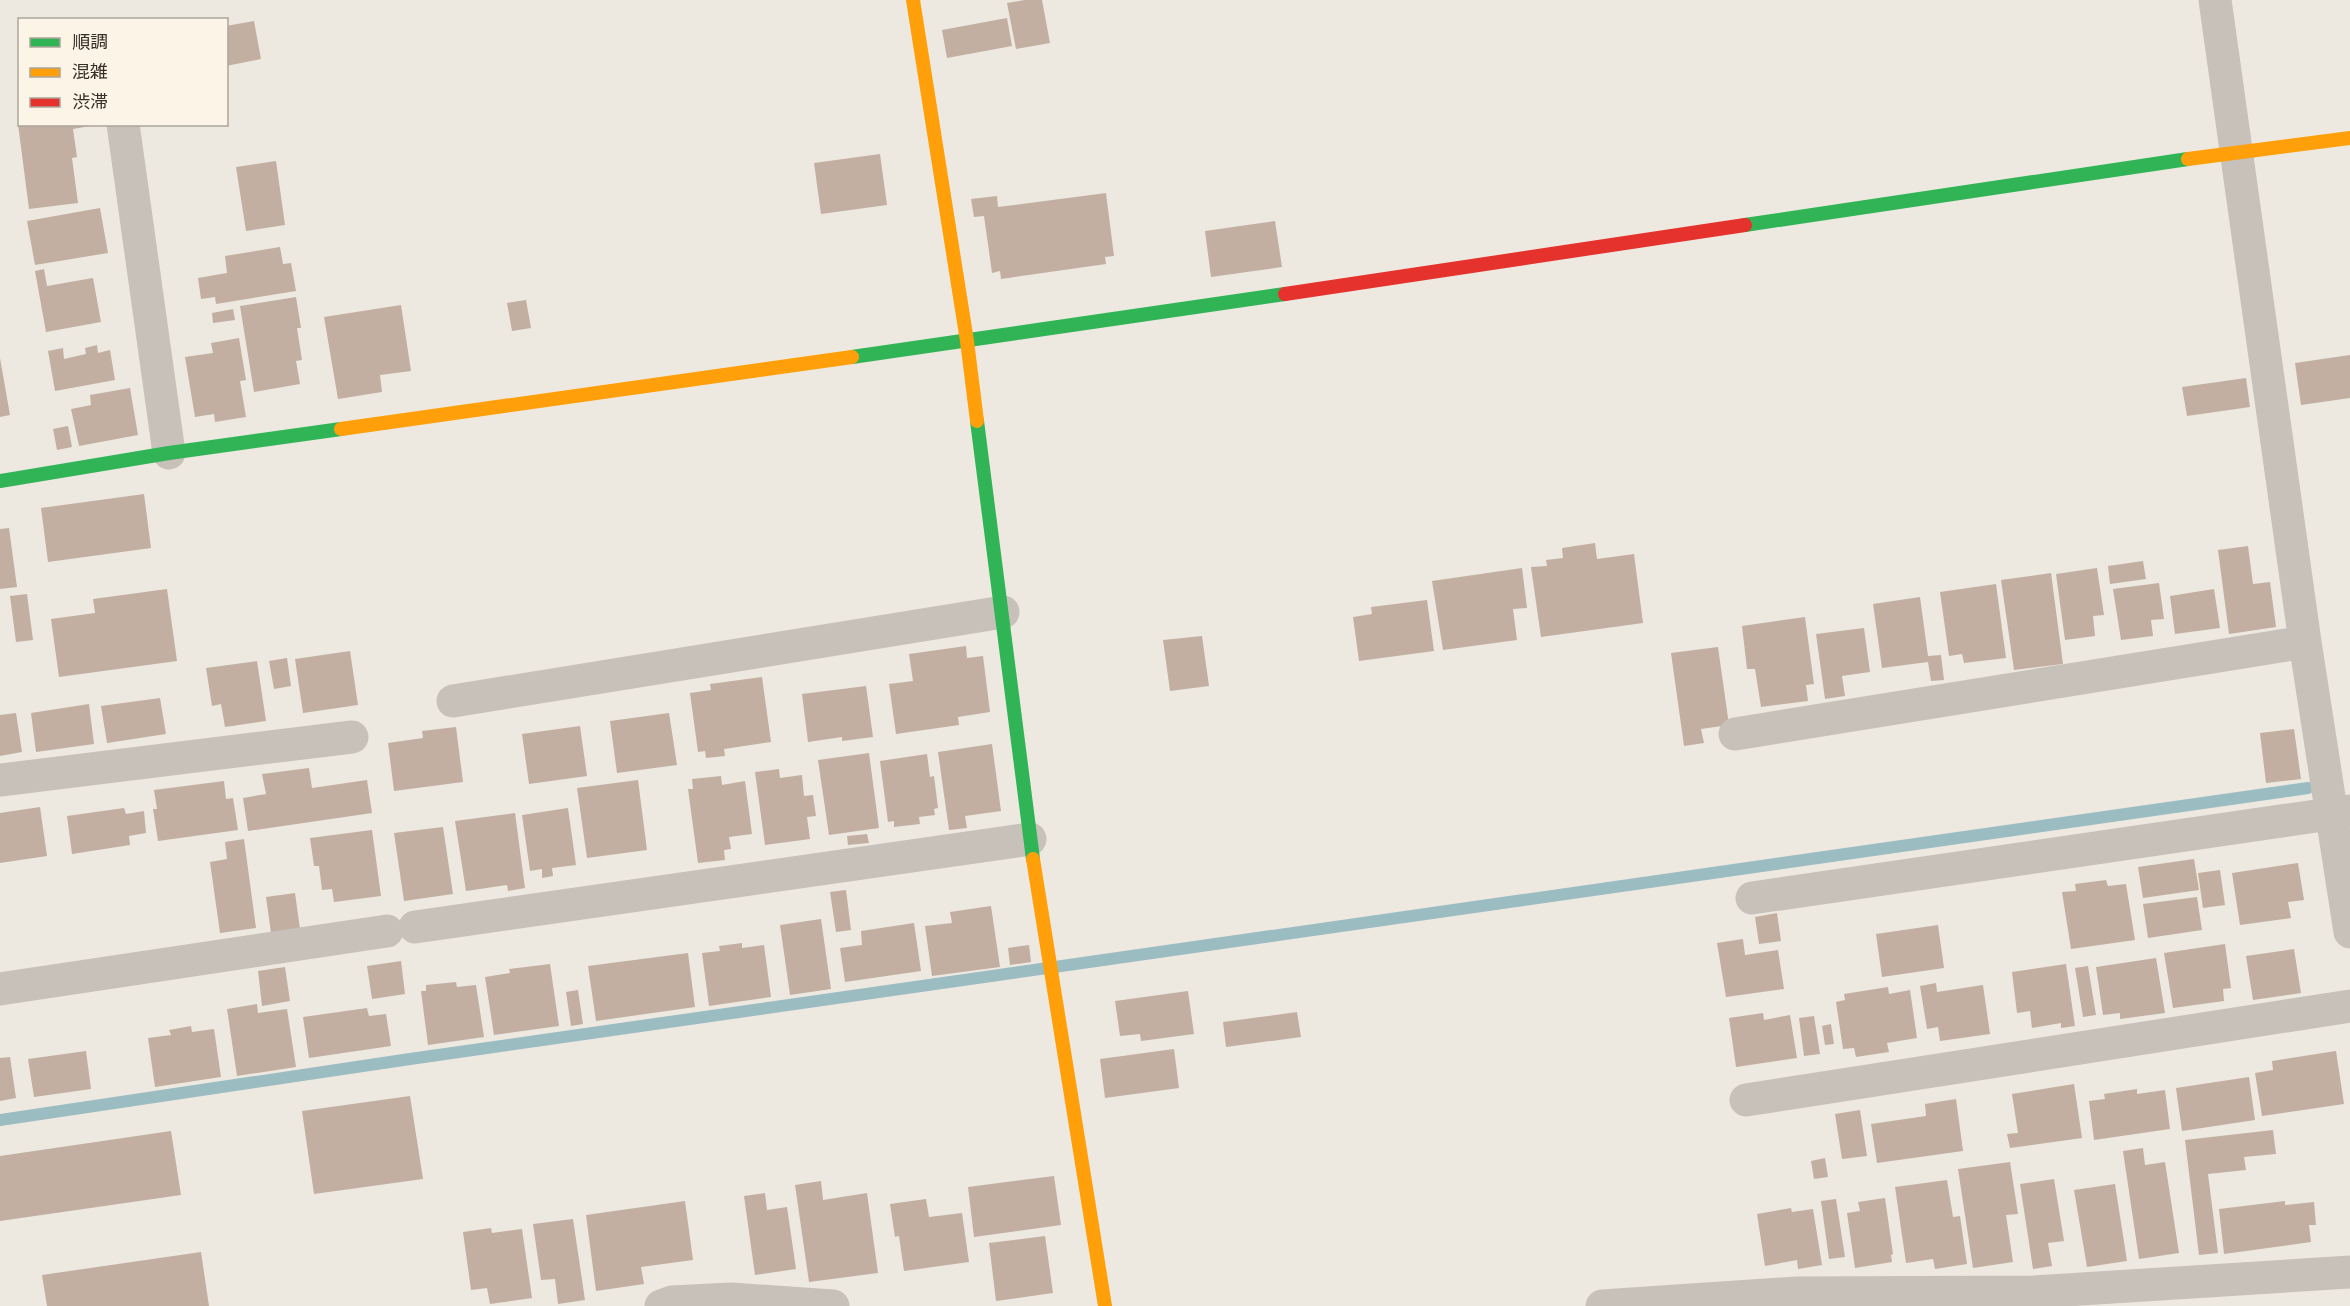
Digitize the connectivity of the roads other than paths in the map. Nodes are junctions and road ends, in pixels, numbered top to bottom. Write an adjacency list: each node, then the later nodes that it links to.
1 (913, 0): 6 (street)
2 (2215, 0): 5 (street)
3 (123, 126): 7 (street)
4 (2350, 138): 5 (street)
5 (2236, 152): 6 (street); 10 (street)
6 (967, 341): 7 (street); 9 (street)
7 (169, 453): 8 (street)
8 (0, 481)
9 (1003, 612): 11 (street); 16 (street)
10 (2306, 642): 12 (street); 15 (street)
11 (453, 701)
12 (1735, 734)
13 (352, 737): 14 (street)
14 (0, 780)
15 (2342, 813): 17 (street); 18 (street)
16 (1030, 839): 19 (street); 25 (street)
17 (1752, 898)
18 (2350, 932)
19 (0, 989)
20 (2350, 1006): 21 (street)
21 (1746, 1100)
22 (2350, 1272): 26 (street)
23 (662, 1306): 24 (street)
24 (833, 1306)
25 (1105, 1306)
26 (1602, 1306)

